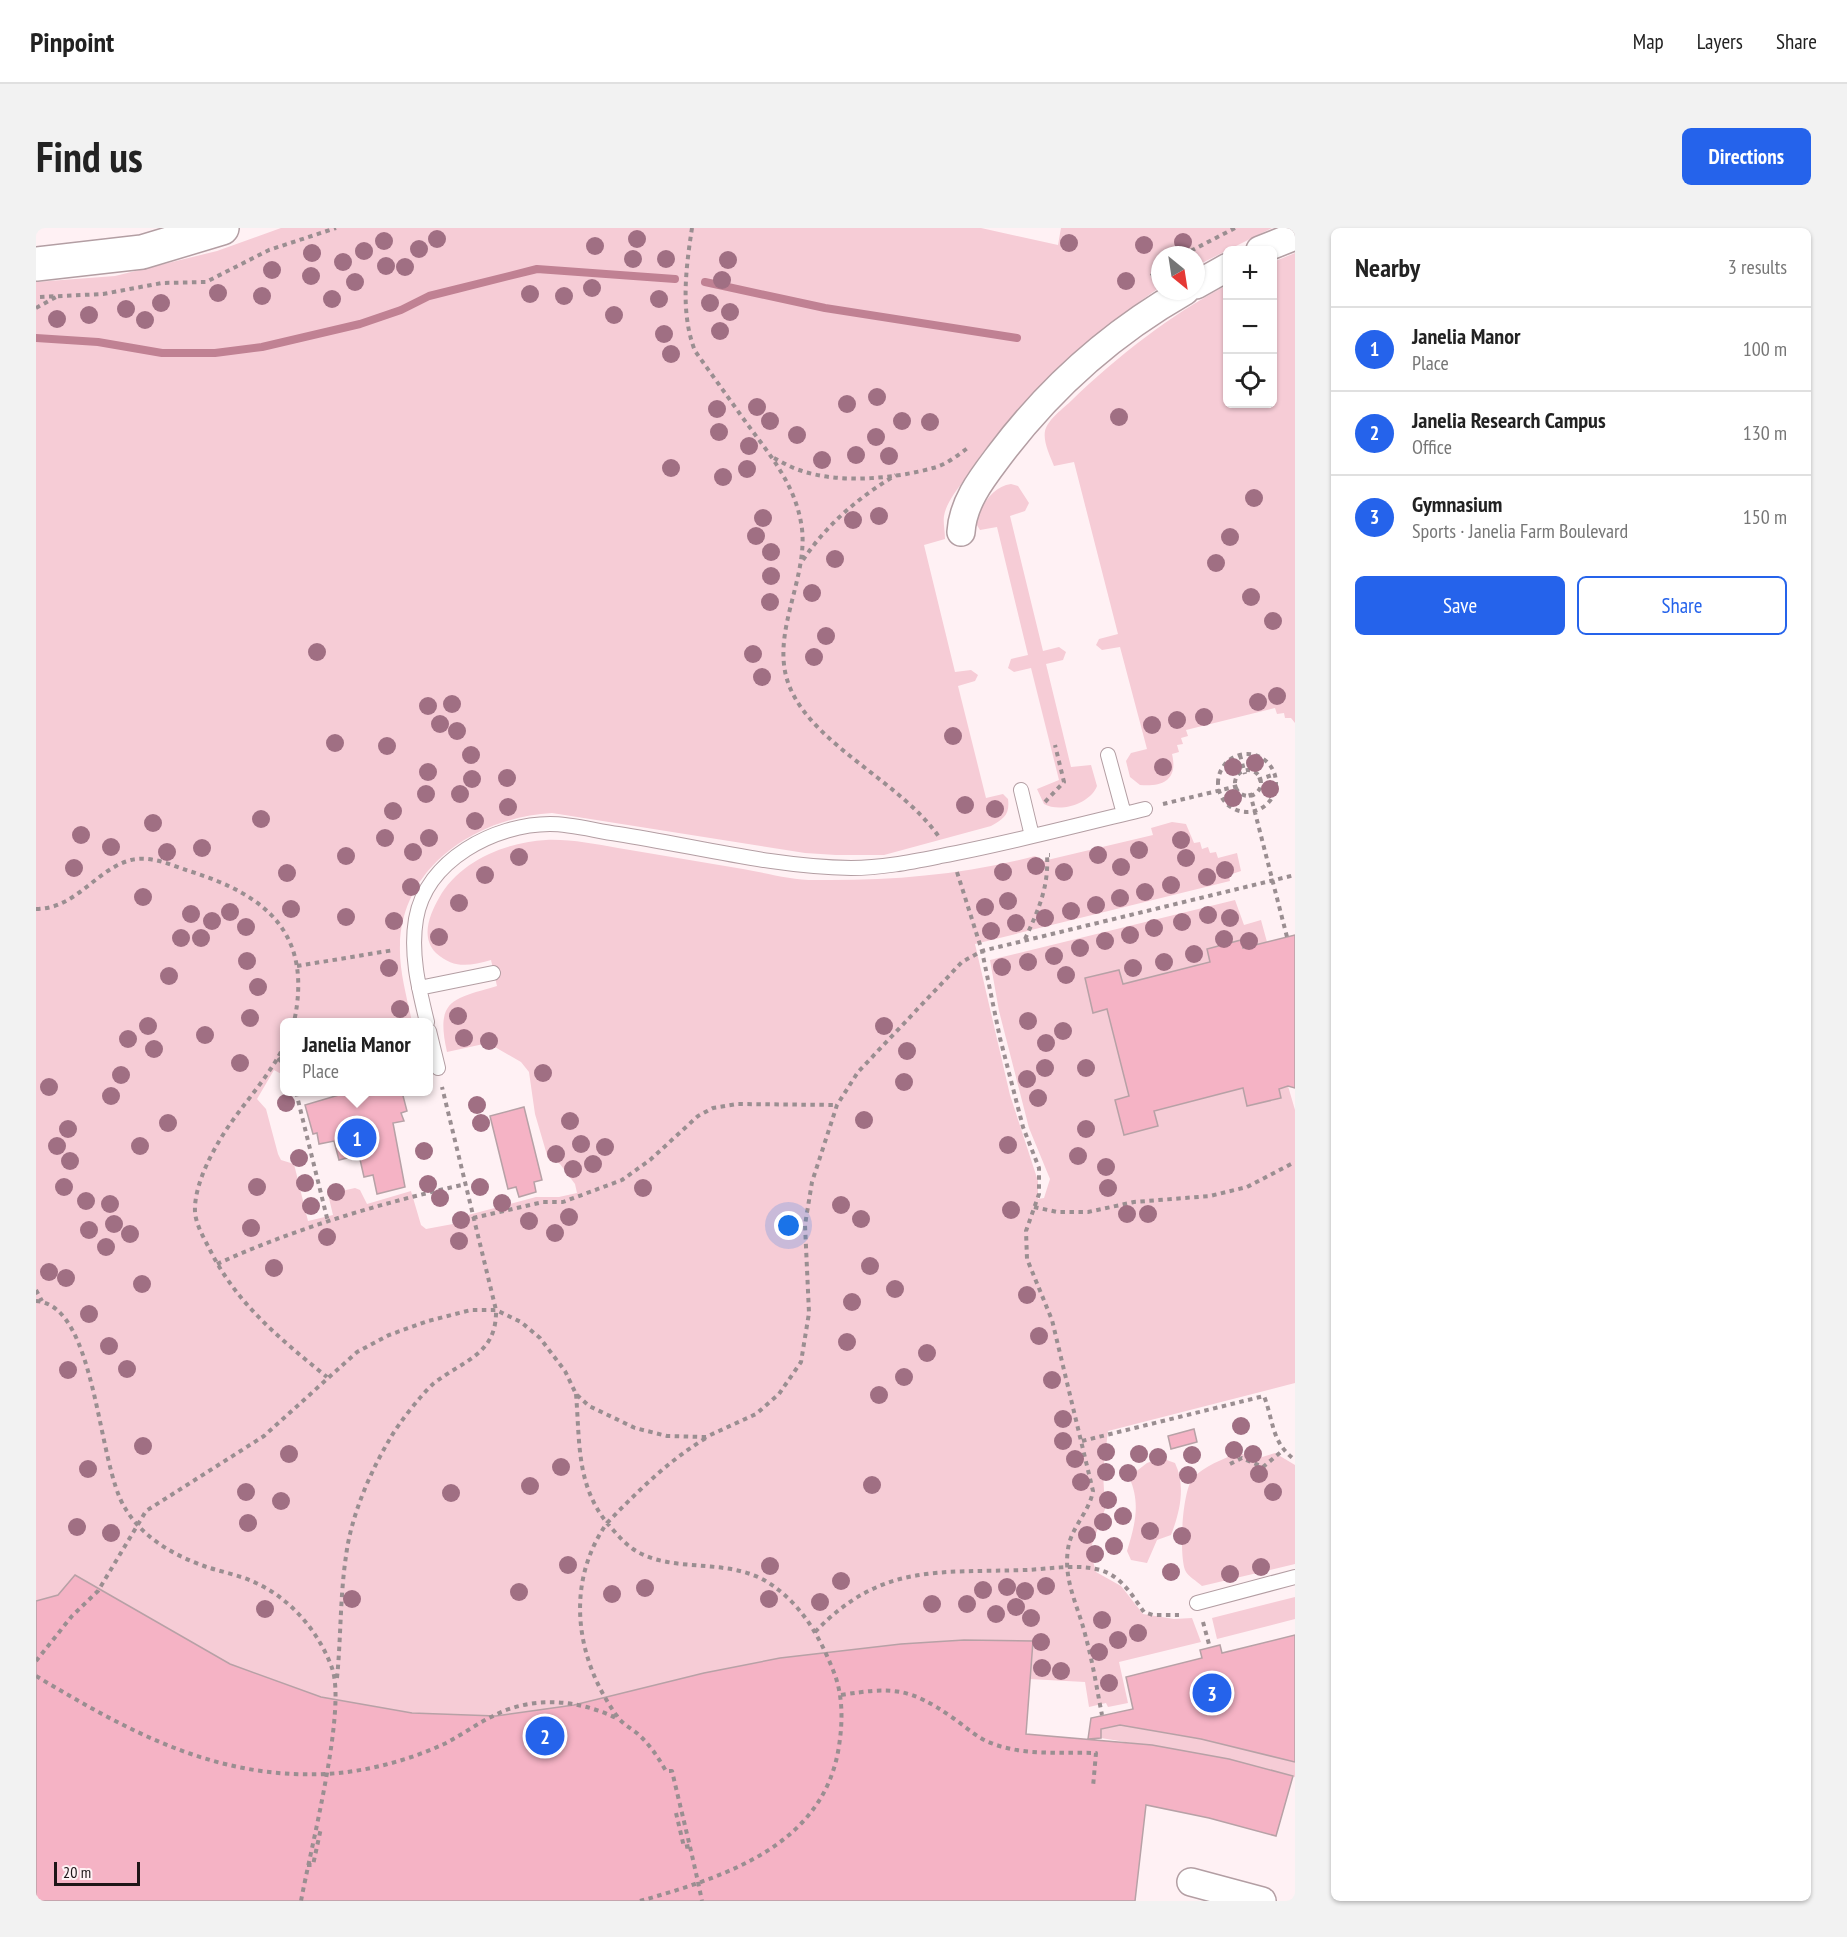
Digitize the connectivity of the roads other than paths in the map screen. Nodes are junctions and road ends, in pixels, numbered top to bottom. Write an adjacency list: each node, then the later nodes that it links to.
1 (222, 228): 4 (main road)
2 (1295, 236): 3 (street)
3 (1270, 246)
4 (36, 264)
5 (1223, 269): 6 (street)
6 (1205, 280)
7 (1171, 300): 8 (street)
8 (961, 532)
9 (1108, 755): 12 (lane)
10 (1021, 790): 13 (lane)
11 (1145, 809): 12 (lane)
12 (1124, 813): 13 (lane)
13 (1032, 836): 15 (lane)
14 (493, 973): 15 (lane)
15 (419, 988): 16 (lane)
16 (426, 1018)
17 (433, 1047): 18 (lane)
18 (438, 1068)
19 (1295, 1577): 20 (lane)
20 (1197, 1603)
21 (1191, 1882): 22 (street)
22 (1262, 1901)

